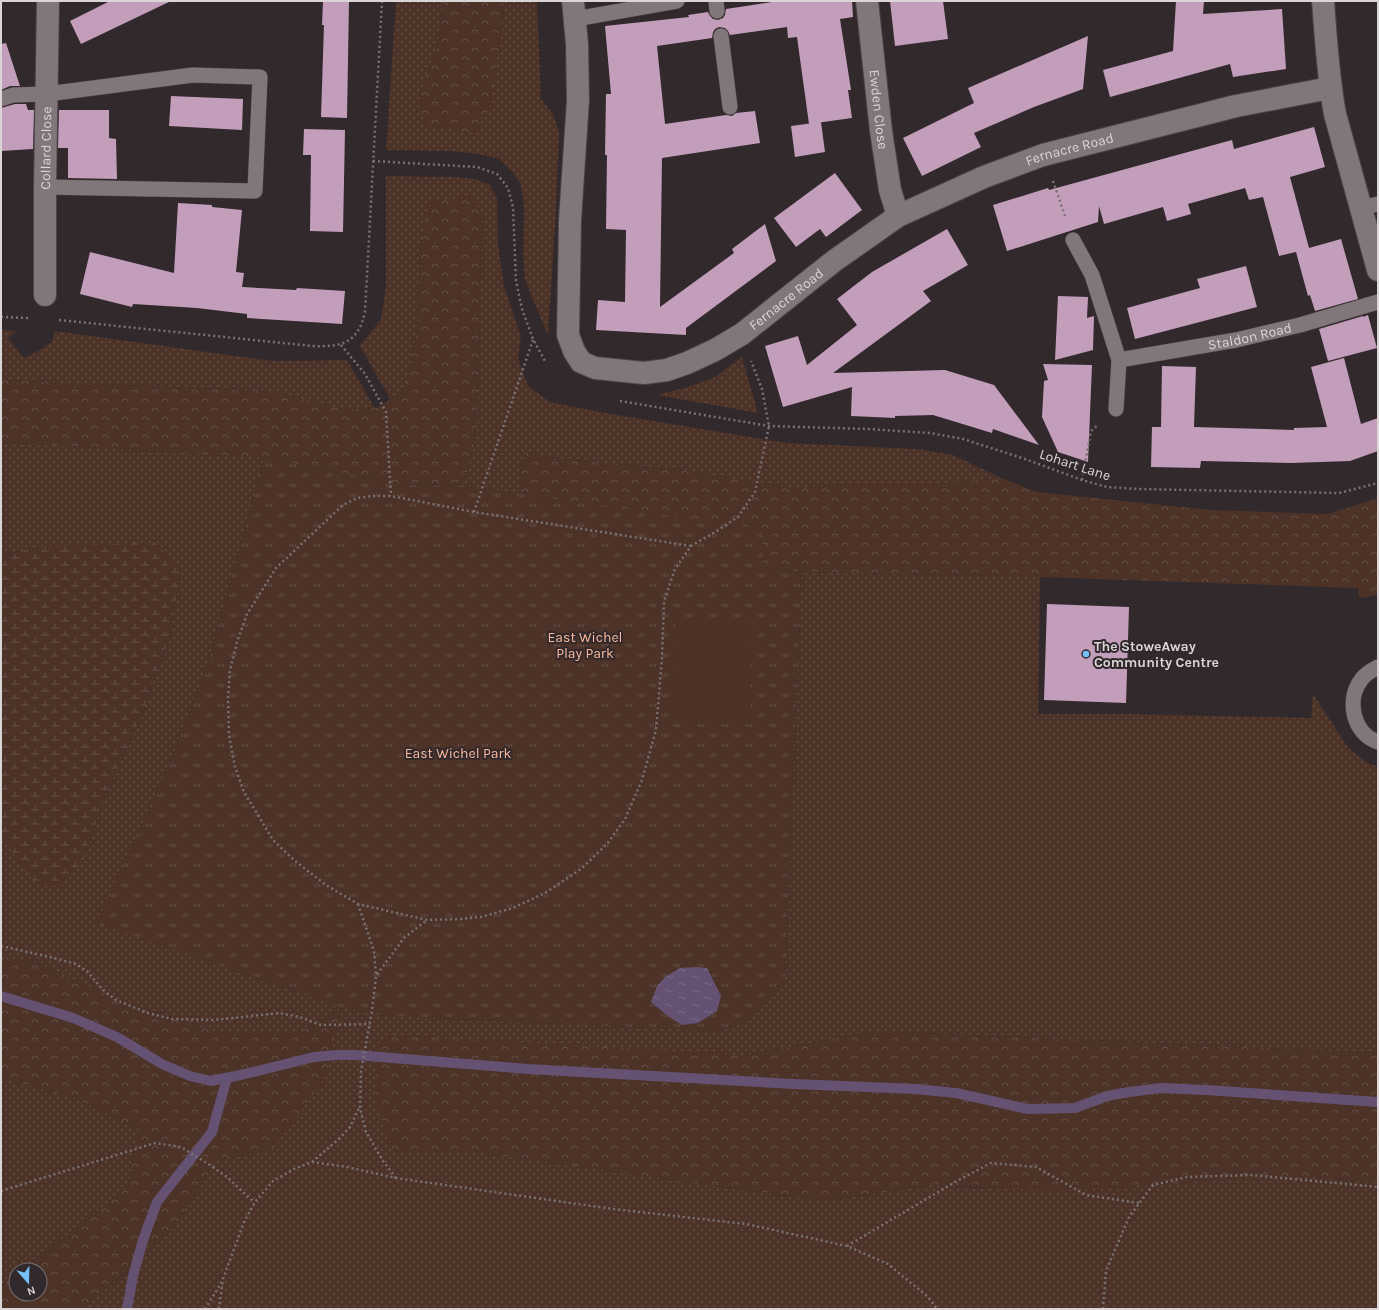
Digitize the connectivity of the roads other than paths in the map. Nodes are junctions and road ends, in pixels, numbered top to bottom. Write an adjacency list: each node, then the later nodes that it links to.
1 (48, 1): 8 (street, Collard Close)
2 (677, 1): 5 (lane)
3 (867, 1): 13 (street, Ewden Close)
4 (1323, 1): 7 (street)
5 (574, 10): 13 (street, Fernacre Road)
6 (721, 36): 10 (lane)
7 (1330, 88): 12 (street); 13 (street, Fernacre Road)
8 (47, 94): 9 (lane); 11 (street, Collard Close); 11 (lane)
9 (1, 99)
10 (730, 107)
11 (45, 187): 16 (street, Collard Close)
12 (1369, 206): 15 (street)
13 (898, 216)
14 (1073, 240): 18 (lane)
15 (1378, 270)
16 (46, 295)
17 (1378, 302): 18 (lane, Staldon Road)
18 (1119, 360): 19 (lane)
19 (1116, 409)
20 (1378, 667): 21 (lane)
21 (1378, 742)

